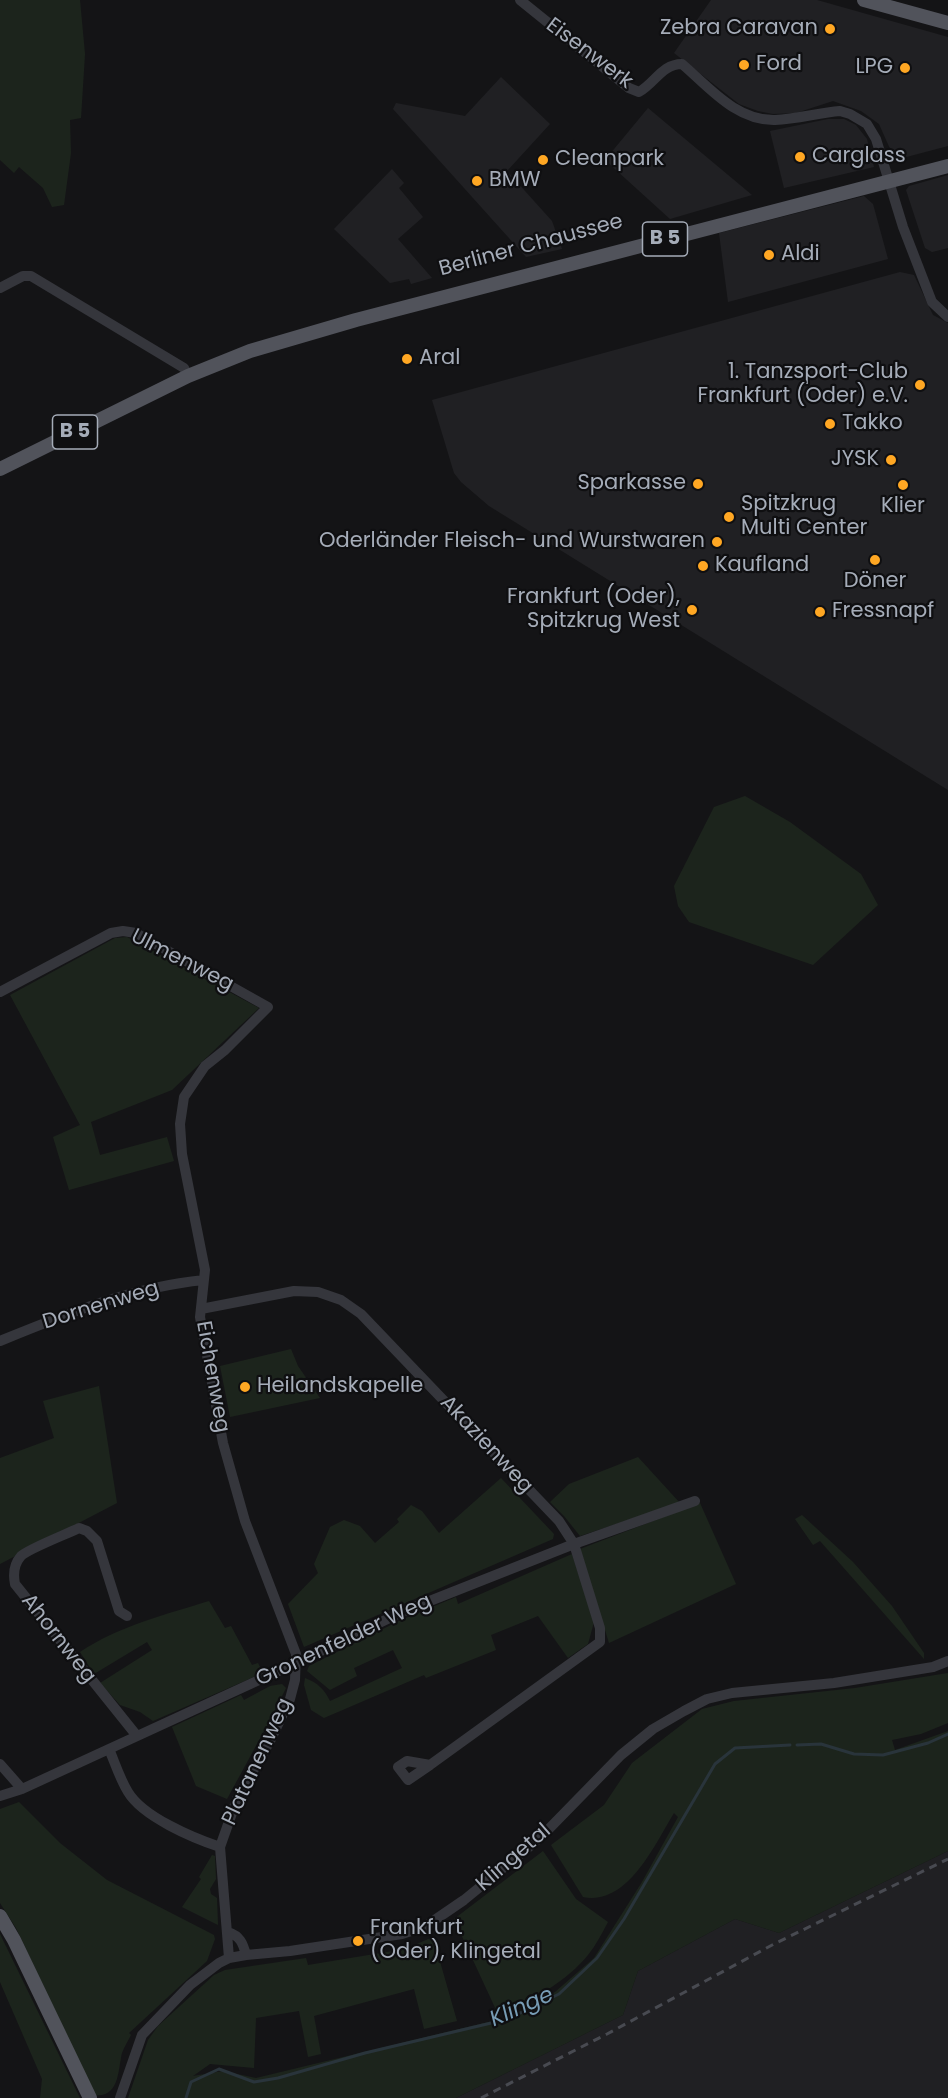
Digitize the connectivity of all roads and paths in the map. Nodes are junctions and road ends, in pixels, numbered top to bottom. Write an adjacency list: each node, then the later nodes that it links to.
1 (519, 0): 6 (street, Eisenwerk)
2 (864, 0): 3 (main road)
3 (948, 24)
4 (948, 157): 6 (main road, Berliner Chaussee / B 5)
5 (948, 166): 6 (main road, Berliner Chaussee / B 5)
6 (887, 177): 8 (street); 9 (main road, Berliner Chaussee / B 5)
7 (2, 284): 9 (street)
8 (948, 317)
9 (189, 372): 10 (main road, Berliner Chaussee / B 5)
10 (0, 469)
11 (0, 992): 12 (street, Ulmenweg)
12 (268, 1007): 13 (street, Eichenweg)
13 (204, 1280): 14 (street, Eichenweg); 15 (street, Dornenweg)
14 (201, 1309): 17 (street, Akazienweg); 20 (street, Eichenweg)
15 (0, 1341)
16 (694, 1501): 17 (street, Gronenfelder Weg)
17 (574, 1544): 20 (street, Gronenfelder Weg); 24 (street)
18 (127, 1616): 21 (street, Ahornweg)
19 (948, 1661): 30 (street, Klingetal)
20 (297, 1663): 21 (street, Gronenfelder Weg); 27 (street, Platanenweg)
21 (137, 1736): 22 (street, Gronenfelder Weg)
22 (109, 1749): 25 (street, Gronenfelder Weg); 27 (street)
23 (0, 1764): 25 (street)
24 (430, 1765)
25 (22, 1789): 26 (street, Gronenfelder Weg)
26 (0, 1796)
27 (220, 1847): 29 (street, Platanenweg)
28 (0, 1916): 32 (main road)
29 (228, 1932): 30 (street); 31 (street, Platanenweg)
30 (246, 1955): 31 (street, Klingetal)
31 (229, 1958): 33 (street, Klingetal)
32 (90, 2098)
33 (120, 2098)

